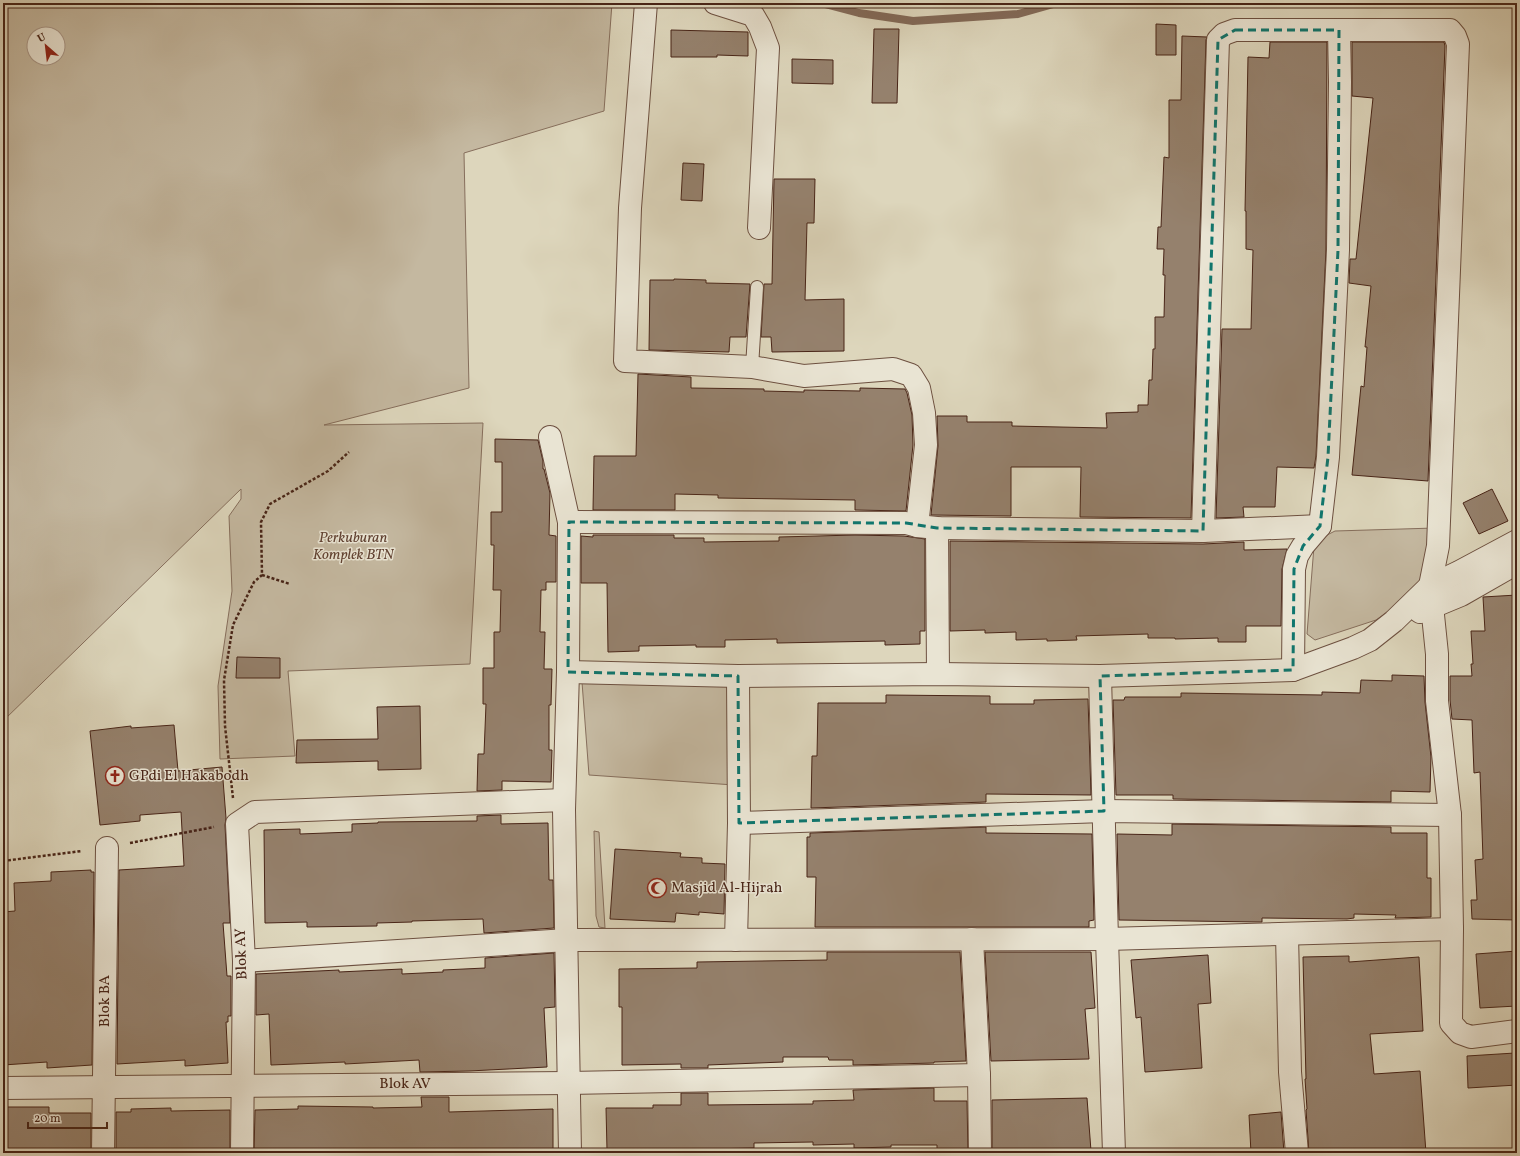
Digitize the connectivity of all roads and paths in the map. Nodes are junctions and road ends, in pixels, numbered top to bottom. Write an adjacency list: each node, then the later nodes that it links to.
1 (646, 3): 6 (street)
2 (715, 3): 4 (street)
3 (1339, 30): 10 (street); 12 (street); 17 (street)
4 (759, 228)
5 (757, 287): 6 (lane)
6 (752, 367): 11 (street)
7 (550, 437): 9 (street)
8 (349, 452): 15 (path)
9 (569, 522): 11 (street); 21 (street)
10 (1320, 526): 12 (street); 20 (street)
11 (927, 527): 12 (street); 22 (street)
12 (1203, 531)
13 (1517, 541): 17 (street)
14 (1517, 563): 18 (street)
15 (262, 575): 16 (path); 29 (path)
16 (290, 584)
17 (1430, 586): 18 (street); 19 (street)
18 (1433, 608): 19 (street); 27 (street)
19 (1394, 621): 20 (street)
20 (1293, 670): 24 (street)
21 (568, 672): 23 (street); 25 (street)
22 (938, 674): 23 (street); 24 (street)
23 (738, 676): 28 (street)
24 (1100, 676): 26 (street)
25 (564, 800): 29 (street); 36 (street)
26 (1104, 811): 27 (street); 28 (street); 35 (street)
27 (1450, 815): 32 (street)
28 (739, 823): 37 (street)
29 (236, 824): 30 (path); 38 (street, Blok AY)
30 (106, 848): 31 (path); 43 (street, Blok BA)
31 (3, 861)
32 (1452, 929): 33 (street); 39 (street)
33 (1288, 934): 35 (street); 50 (street)
34 (972, 939): 35 (street); 37 (street); 40 (street)
35 (1107, 939): 49 (street)
36 (567, 940): 37 (street); 38 (street); 41 (street)
37 (736, 940)
38 (244, 961): 42 (street, Blok AY)
39 (1517, 1031)
40 (979, 1075): 41 (street, Blok AV); 48 (street)
41 (568, 1083): 42 (street, Blok AV); 47 (street)
42 (242, 1085): 43 (street, Blok AV); 46 (street, Blok AY)
43 (105, 1086): 44 (street, Blok AV); 45 (street, Blok BA)
44 (3, 1088)
45 (103, 1153)
46 (242, 1153)
47 (570, 1153)
48 (980, 1153)
49 (1114, 1153)
50 (1298, 1153)

